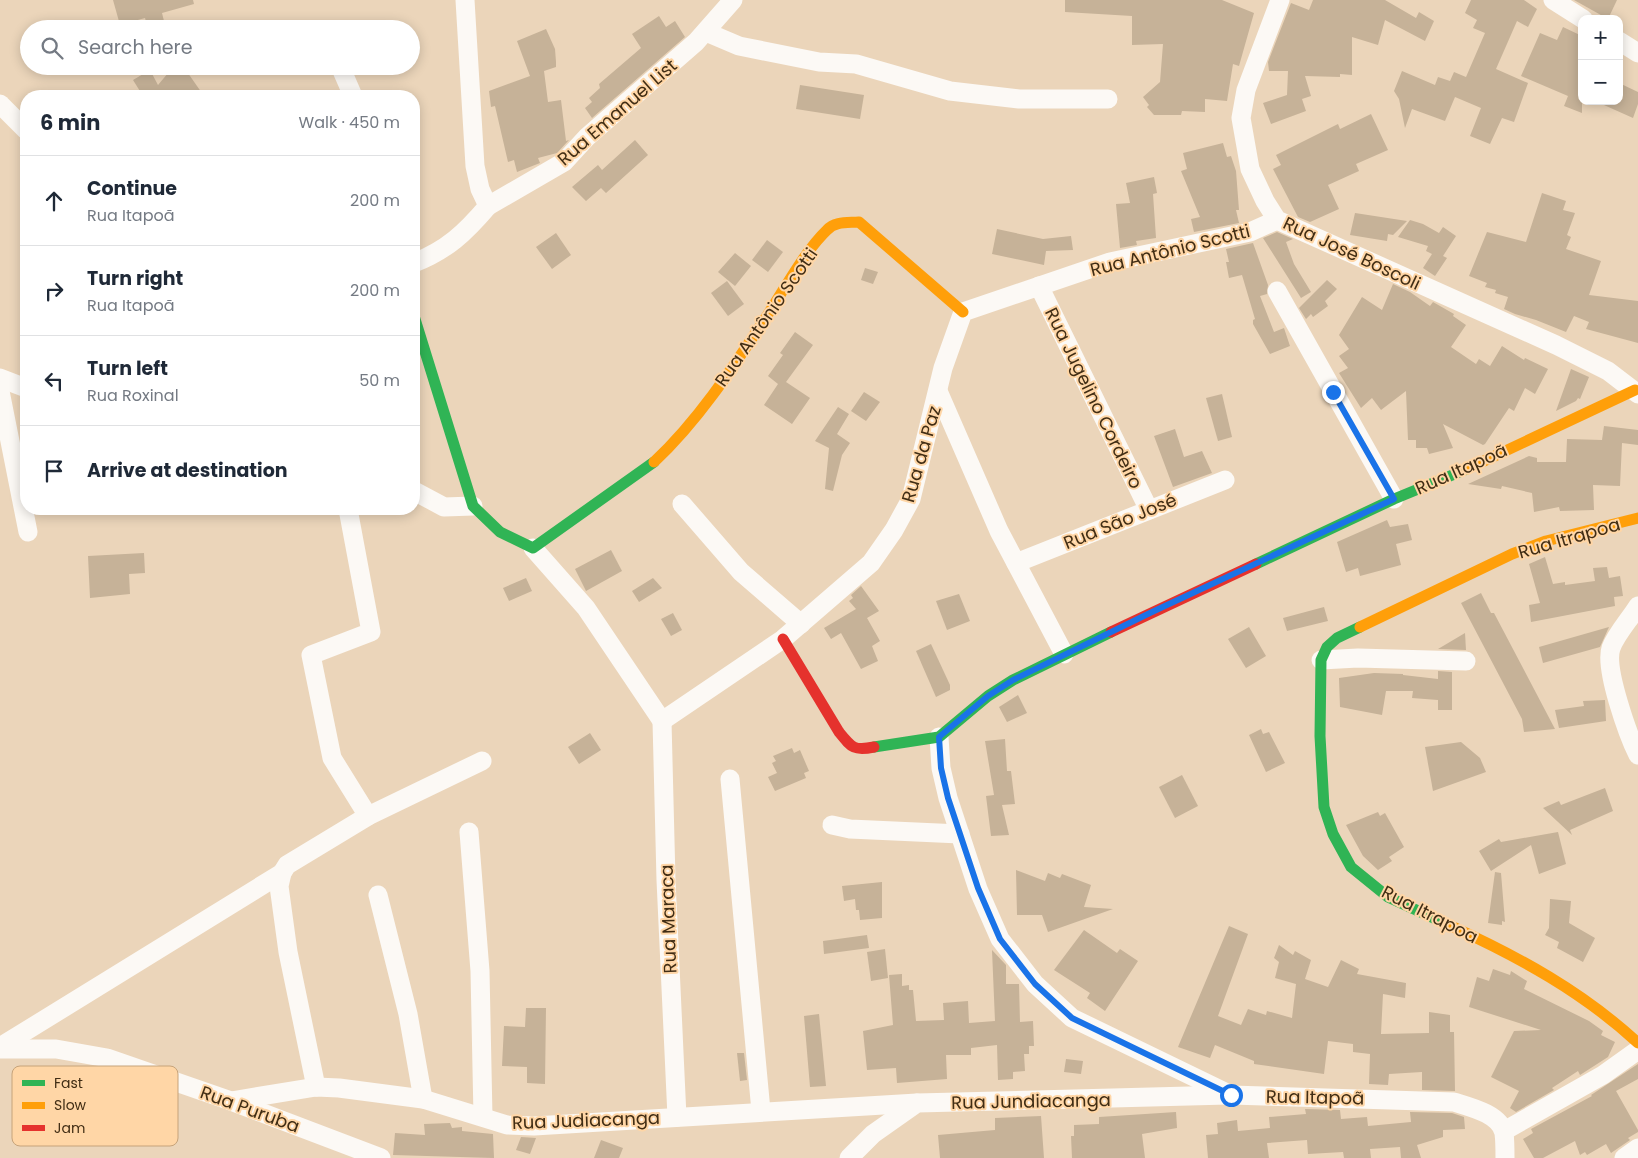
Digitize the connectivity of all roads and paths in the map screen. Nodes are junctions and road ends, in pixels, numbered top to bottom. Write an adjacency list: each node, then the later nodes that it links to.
1 (465, 0): 14 (street)
2 (733, 0): 6 (street, Rua Emanuel List)
3 (1280, 0): 15 (street, Rua José Boscoli)
4 (1553, 0): 5 (street)
5 (1578, 16)
6 (706, 32): 11 (street); 14 (street, Rua Emanuel List)
7 (1623, 44): 8 (street)
8 (1638, 53)
9 (344, 75): 10 (street)
10 (350, 90)
11 (1108, 99)
12 (0, 104): 13 (street)
13 (20, 124)
14 (488, 206): 16 (street)
15 (1277, 220): 17 (street, Rua Antônio Scotti); 25 (street, Rua José Boscoli)
16 (420, 261)
17 (1039, 286): 19 (street, Rua Antônio Scotti); 32 (street, Rua Jugelino Cordeiro)
18 (1277, 291): 29 (street)
19 (963, 312): 24 (street, Rua da Paz); 37 (street, Rua Antônio Scotti)
20 (420, 336): 31 (street)
21 (0, 378): 22 (street)
22 (20, 386)
23 (0, 391): 27 (street)
24 (938, 391): 38 (street); 40 (street, Rua da Paz)
25 (1636, 392): 29 (street, Rua Itapoã)
26 (1225, 480): 32 (street, Rua São José)
27 (20, 492)
28 (420, 494): 31 (street)
29 (1394, 499): 42 (street, Rua Itapoã)
30 (682, 504): 40 (street)
31 (473, 506): 37 (street)
32 (1149, 510): 38 (street, Rua São José)
33 (25, 515): 36 (street)
34 (349, 515): 50 (street)
35 (1638, 518): 43 (street, Rua Itrapoa)
36 (28, 532)
37 (533, 548): 45 (street)
38 (1016, 563): 42 (street)
39 (1638, 606): 47 (street)
40 (801, 624): 41 (street, Rua da Paz)
41 (783, 639): 45 (street, Rua da Paz); 46 (street)
42 (1064, 654): 46 (street, Rua Itapoã)
43 (1321, 660): 44 (street); 56 (street, Rua Itrapoa)
44 (1466, 661)
45 (662, 721): 68 (street, Rua Maraca)
46 (939, 737): 53 (street, Rua Itapoã)
47 (1638, 755)
48 (482, 761): 50 (street)
49 (730, 779): 66 (street)
50 (368, 816): 54 (street)
51 (832, 825): 53 (street)
52 (469, 832): 67 (street)
53 (960, 834): 62 (street, Rua Itapoã)
54 (282, 873): 57 (street); 61 (street)
55 (378, 895): 63 (street)
56 (1638, 1043)
57 (0, 1048): 59 (street, Rua Puruba)
58 (1638, 1050): 69 (street)
59 (130, 1066)
60 (178, 1083): 64 (street, Rua Puruba)
61 (316, 1087): 63 (street, Rua Judiacanga); 64 (street, Rua Judiacanga)
62 (1231, 1095): 65 (street, Rua Jundiacanga); 69 (street, Rua Itapoã)
63 (423, 1099): 67 (street, Rua Judiacanga)
64 (231, 1101): 71 (street, Rua Puruba)
65 (917, 1103): 66 (street, Rua Judiacanga); 72 (street)
66 (761, 1111): 68 (street, Rua Judiacanga)
67 (483, 1117): 68 (street, Rua Judiacanga)
68 (677, 1117)
69 (1504, 1131): 73 (street)
70 (1638, 1148): 74 (street)
71 (382, 1158)
72 (849, 1158)
73 (1505, 1158)
74 (1624, 1158)

